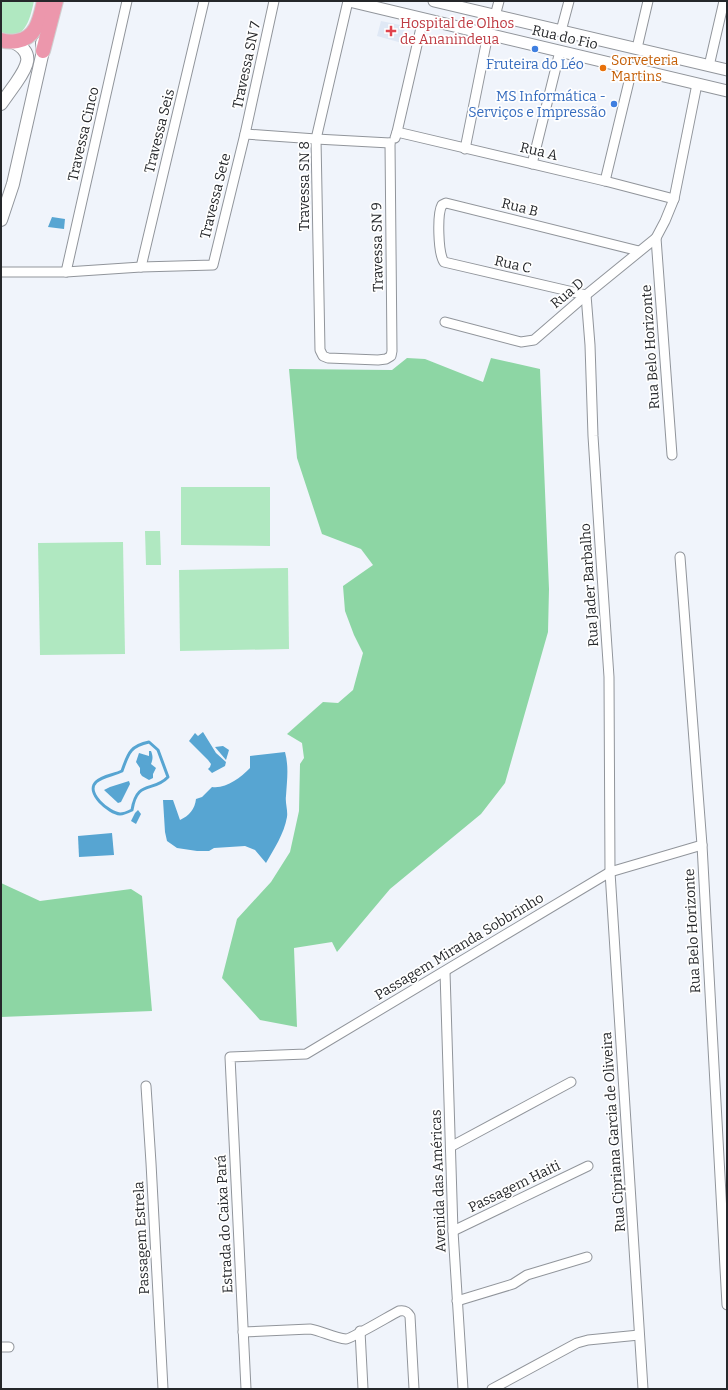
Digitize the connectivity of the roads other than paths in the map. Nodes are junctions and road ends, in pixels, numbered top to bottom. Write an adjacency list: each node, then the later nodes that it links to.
1 (56, 1): 22 (main road)
2 (126, 1): 44 (street, Travessa Cinco)
3 (204, 1): 42 (street, Travessa Seis)
4 (274, 1): 31 (street, Travessa SN 7)
5 (349, 1): 15 (street, Rua do Fio); 32 (street, Travessa SN 8)
6 (434, 1): 11 (street, Rua do Fio)
7 (499, 1): 14 (street)
8 (569, 1): 18 (street)
9 (648, 1): 21 (street)
10 (724, 1): 24 (street)
11 (453, 5): 13 (street, Rua do Fio); 16 (street)
12 (43, 6): 20 (main road); 22 (main road)
13 (474, 10): 14 (street, Rua do Fio); 17 (street)
14 (495, 16): 18 (street, Rua do Fio)
15 (423, 19): 16 (street, Rua do Fio); 30 (street)
16 (448, 25): 17 (street, Rua do Fio)
17 (468, 30): 19 (street, Rua do Fio)
18 (561, 31): 21 (street, Rua do Fio)
19 (488, 34): 23 (street, Rua do Fio); 34 (street)
20 (7, 41): 29 (main road)
21 (637, 48): 24 (street, Rua do Fio)
22 (43, 51): 38 (main road)
23 (560, 51): 25 (street, Rua do Fio); 35 (street)
24 (709, 66): 26 (street, Rua do Fio)
25 (632, 69): 27 (street, Rua do Fio); 36 (street)
26 (727, 70)
27 (697, 84): 28 (street, Rua do Fio); 37 (street, Rua D)
28 (727, 91)
29 (1, 104)
30 (397, 132): 33 (street); 34 (street, Rua A)
31 (245, 134): 32 (street); 42 (street, Travessa Sete)
32 (316, 139): 33 (street); 47 (street, Travessa SN 8)
33 (390, 143): 47 (street, Travessa SN 9)
34 (465, 149): 35 (street, Rua A)
35 (532, 164): 36 (street, Rua A)
36 (605, 181): 37 (street, Rua A)
37 (674, 199): 39 (street, Rua D)
38 (1, 220)
39 (656, 238): 40 (street, Rua D); 48 (street, Rua Belo Horizonte)
40 (639, 251): 41 (street, Rua B); 45 (street, Rua D)
41 (440, 253): 45 (street, Rua C)
42 (140, 267): 44 (street)
43 (1, 272): 44 (street)
44 (66, 272)
45 (586, 295): 46 (street, Rua D); 51 (street, Rua Jader Barbalho)
46 (445, 322)
47 (392, 351)
48 (672, 455)
49 (680, 557): 50 (street, Rua Belo Horizonte)
50 (702, 845): 51 (street, Passagem Miranda Sobbrinho); 61 (street, Rua Belo Horizonte)
51 (610, 872): 52 (street, Passagem Miranda Sobbrinho); 64 (street, Rua Cipriana Garcia de Oliveira)
52 (445, 972): 53 (street, Passagem Miranda Sobbrinho); 56 (street, Avenida das Américas)
53 (230, 1057): 63 (street, Estrada do Caixa Pará)
54 (571, 1082): 56 (street)
55 (146, 1086): 65 (street, Passagem Estrela)
56 (452, 1146): 58 (street, Avenida das Américas)
57 (588, 1166): 58 (street, Passagem Haiti)
58 (454, 1231): 60 (street, Avenida das Américas)
59 (587, 1257): 60 (street)
60 (457, 1301): 69 (street, Avenida das Américas)
61 (727, 1305)
62 (360, 1331): 63 (street); 67 (street); 68 (street)
63 (243, 1332): 66 (street, Estrada do Caixa Pará)
64 (640, 1335): 70 (street); 71 (street, Rua Cipriana Garcia de Oliveira)
65 (163, 1389)
66 (246, 1389)
67 (363, 1389)
68 (414, 1389)
69 (463, 1389)
70 (492, 1389)
71 (643, 1389)

